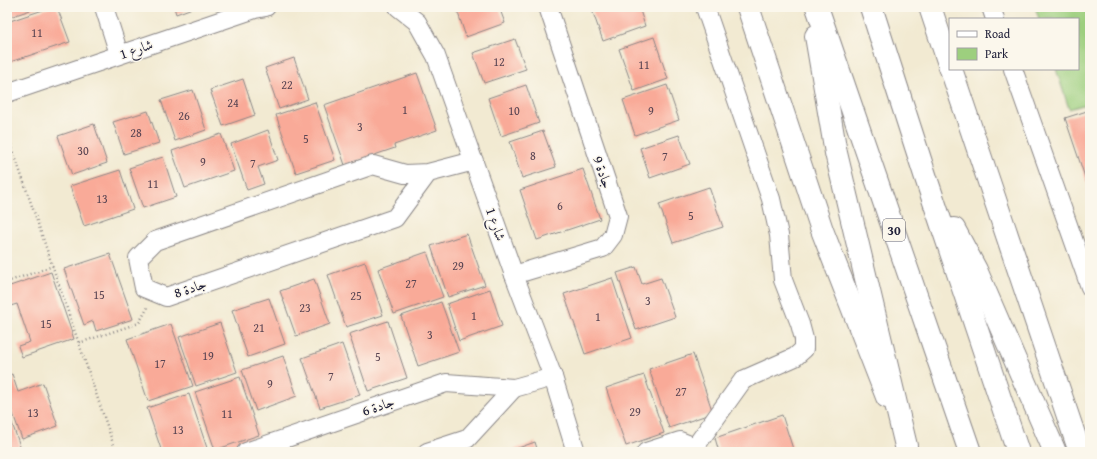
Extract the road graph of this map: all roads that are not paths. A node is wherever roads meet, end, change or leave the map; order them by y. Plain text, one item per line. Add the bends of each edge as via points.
1 (104, 7) edge
2 (398, 7) edge
3 (548, 7) edge
4 (705, 7) edge
5 (748, 7) edge
6 (811, 7) edge
7 (817, 7) edge
8 (871, 7) edge
9 (930, 7) edge
10 (991, 7) edge
11 (258, 8) edge
12 (995, 18) edge
13 (120, 54) junction
14 (949, 65) edge
15 (951, 70) edge
16 (1013, 70) edge
17 (7, 93) edge
18 (474, 161) junction
19 (428, 173) junction
20 (926, 178) junction
21 (514, 275) junction
22 (1090, 287) edge
23 (553, 377) junction
24 (514, 388) junction
25 (907, 449) edge
26 (696, 450) edge
27 (246, 452) edge
28 (427, 452) edge
29 (576, 452) edge
30 (646, 452) edge
31 (970, 452) edge
32 (1018, 452) edge
33 (1055, 452) edge
34 (1080, 452) edge

1 - 13 street
2 - 18 street, شارع 1 via 417,22 436,56
3 - 21 street, جادة 9 via 618,216 613,235 603,248
4 - 26 street via 771,199 779,235 784,280 800,324 804,349 795,357 743,380
5 - 25 main road via 822,230
6 - 25 main road via 836,153
7 - 31 main road, 30
8 - 20 main road
9 - 14 main road
10 - 12 street
11 - 13 street, شارع 1
13 - 17 street, شارع 1
15 - 34 main road
16 - 22 street
18 - 19 street, جادة 8
18 - 21 street, شارع 1
19 - 19 street, جادة 8 via 405,174 373,165 155,241 138,258 144,288 166,297 395,218
20 - 32 main road
20 - 33 main road via 976,270
21 - 23 street, شارع 1
23 - 24 street, جادة 6
23 - 29 street, شارع 1
24 - 27 street, جادة 6 via 446,383
24 - 28 street via 467,439
26 - 30 street via 680,441

